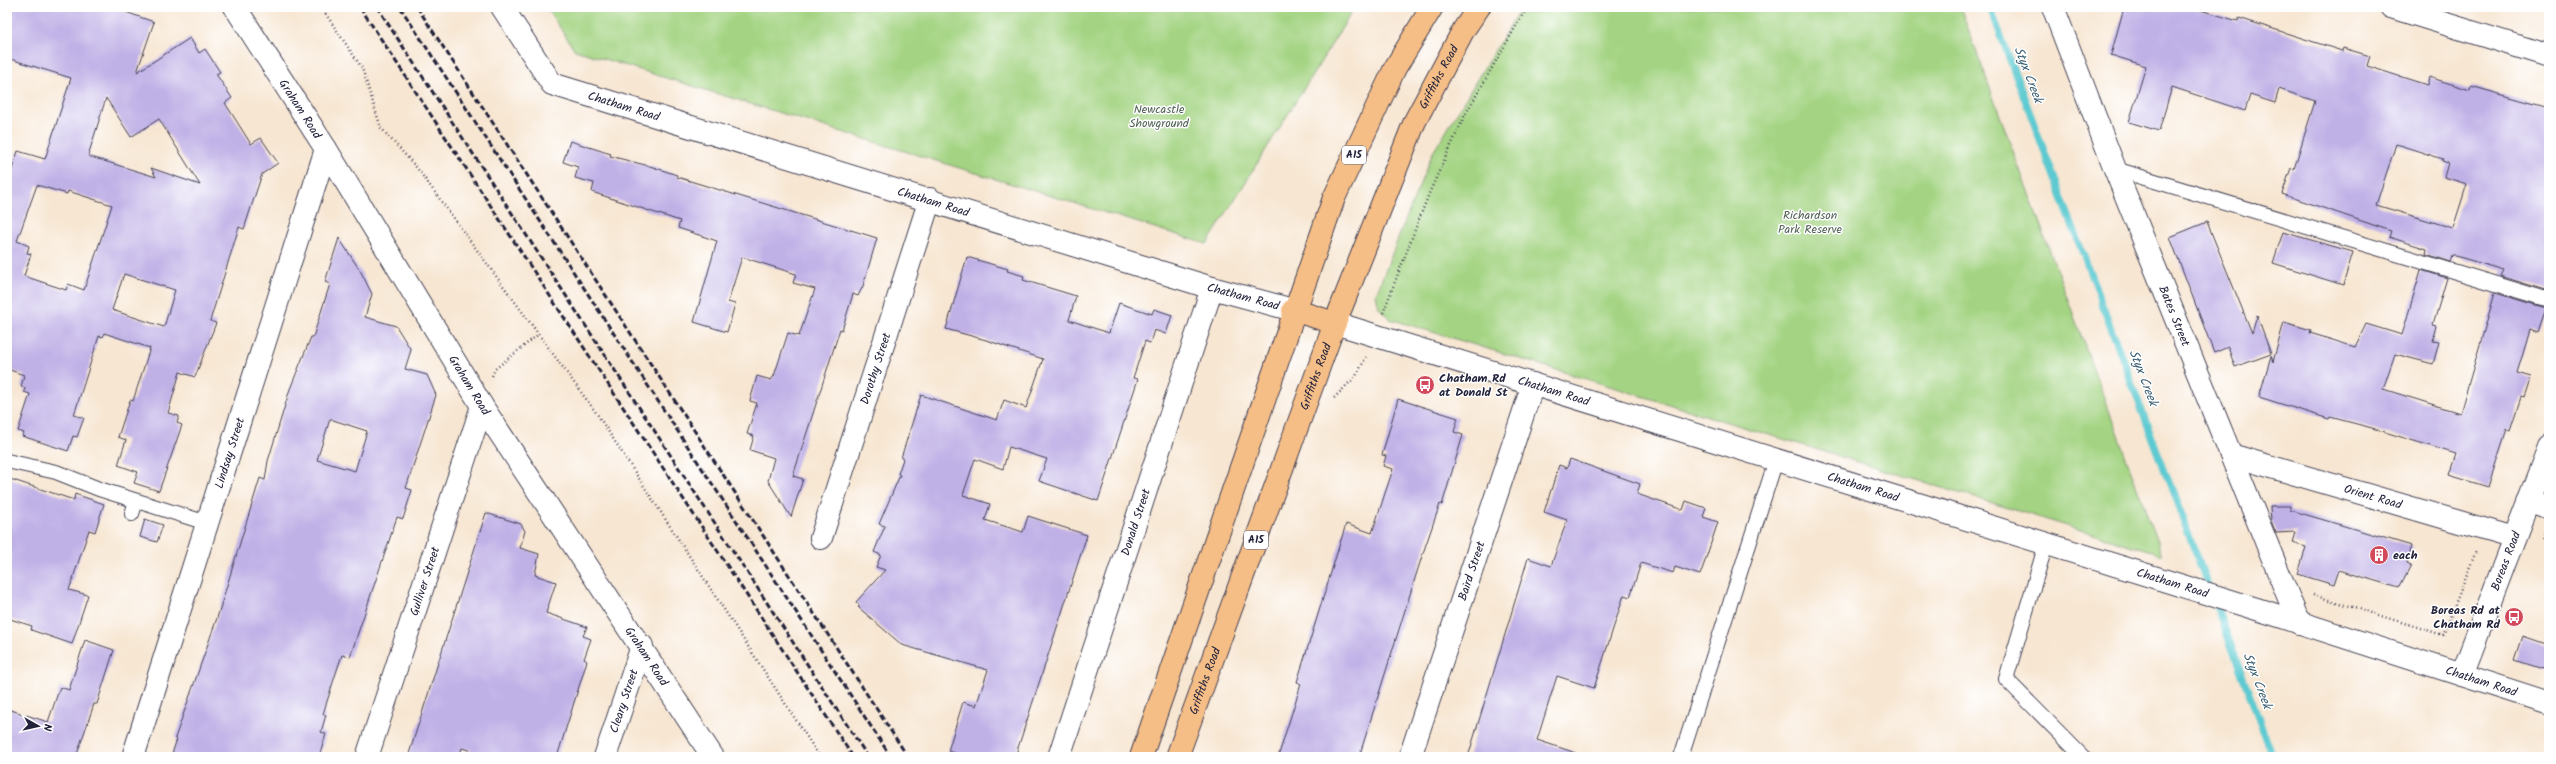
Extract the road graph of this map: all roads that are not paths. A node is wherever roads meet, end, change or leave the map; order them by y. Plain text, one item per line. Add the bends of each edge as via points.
1 (235, 7) edge
2 (502, 7) edge
3 (1432, 7) edge
4 (1479, 7) edge
5 (2053, 7) edge
6 (2391, 7) edge
7 (2549, 56) edge
8 (326, 149) junction
9 (2115, 169) junction
10 (930, 199) junction
11 (1212, 288) junction
12 (2549, 300) edge
13 (1293, 310) junction
14 (1335, 323) junction
15 (1533, 384) junction
16 (482, 406) junction
17 (2549, 447) edge
18 (2231, 455) junction
19 (1776, 460) junction
20 (7, 461) edge
21 (136, 501) junction
22 (2528, 501) junction
23 (2549, 509) edge
24 (132, 514) dead end
25 (207, 523) junction
26 (821, 538) dead end
27 (2514, 538) junction
28 (2046, 544) junction
29 (2299, 623) junction
30 (642, 646) junction
31 (2462, 675) junction
32 (2549, 703) edge
33 (133, 757) edge
34 (367, 757) edge
35 (605, 757) edge
36 (713, 757) edge
37 (1059, 757) edge
38 (1141, 757) edge
39 (1177, 757) edge
40 (1410, 757) edge
41 (1681, 757) edge
42 (2083, 757) edge

1 - 8 street, Graham Road
2 - 10 street, Chatham Road via 552,84
3 - 13 highway, A15 via 1395,68 1334,198
4 - 14 highway, Griffiths Road / A15 via 1464,29 1415,121
5 - 9 street, Bates Street
6 - 7 street
8 - 16 street, Graham Road
8 - 25 street, Lindsay Street
9 - 12 lane
9 - 18 street, Bates Street
10 - 11 street, Chatham Road
10 - 26 street, Dorothy Street
11 - 13 street, Chatham Road
11 - 37 street, Donald Street
13 - 14 highway, Chatham Road
13 - 38 highway, A15
14 - 15 street, Chatham Road
14 - 39 highway, Griffiths Road / A15
15 - 19 street, Chatham Road
15 - 40 street, Baird Street
16 - 30 street, Graham Road
16 - 34 street, Gulliver Street
17 - 22 street, Boreas Road
18 - 27 street, Orient Road
18 - 29 street, Bates Street
19 - 28 street, Chatham Road
19 - 41 lane
20 - 21 lane via 56,472
21 - 24 lane
21 - 25 lane
22 - 23 street
22 - 27 street, Boreas Road
25 - 33 street, Lindsay Street
27 - 31 street, Boreas Road
28 - 29 street, Chatham Road
28 - 42 lane via 2006,680
29 - 31 street, Chatham Road
30 - 35 street, Cleary Street
30 - 36 street, Graham Road
31 - 32 street, Chatham Road

